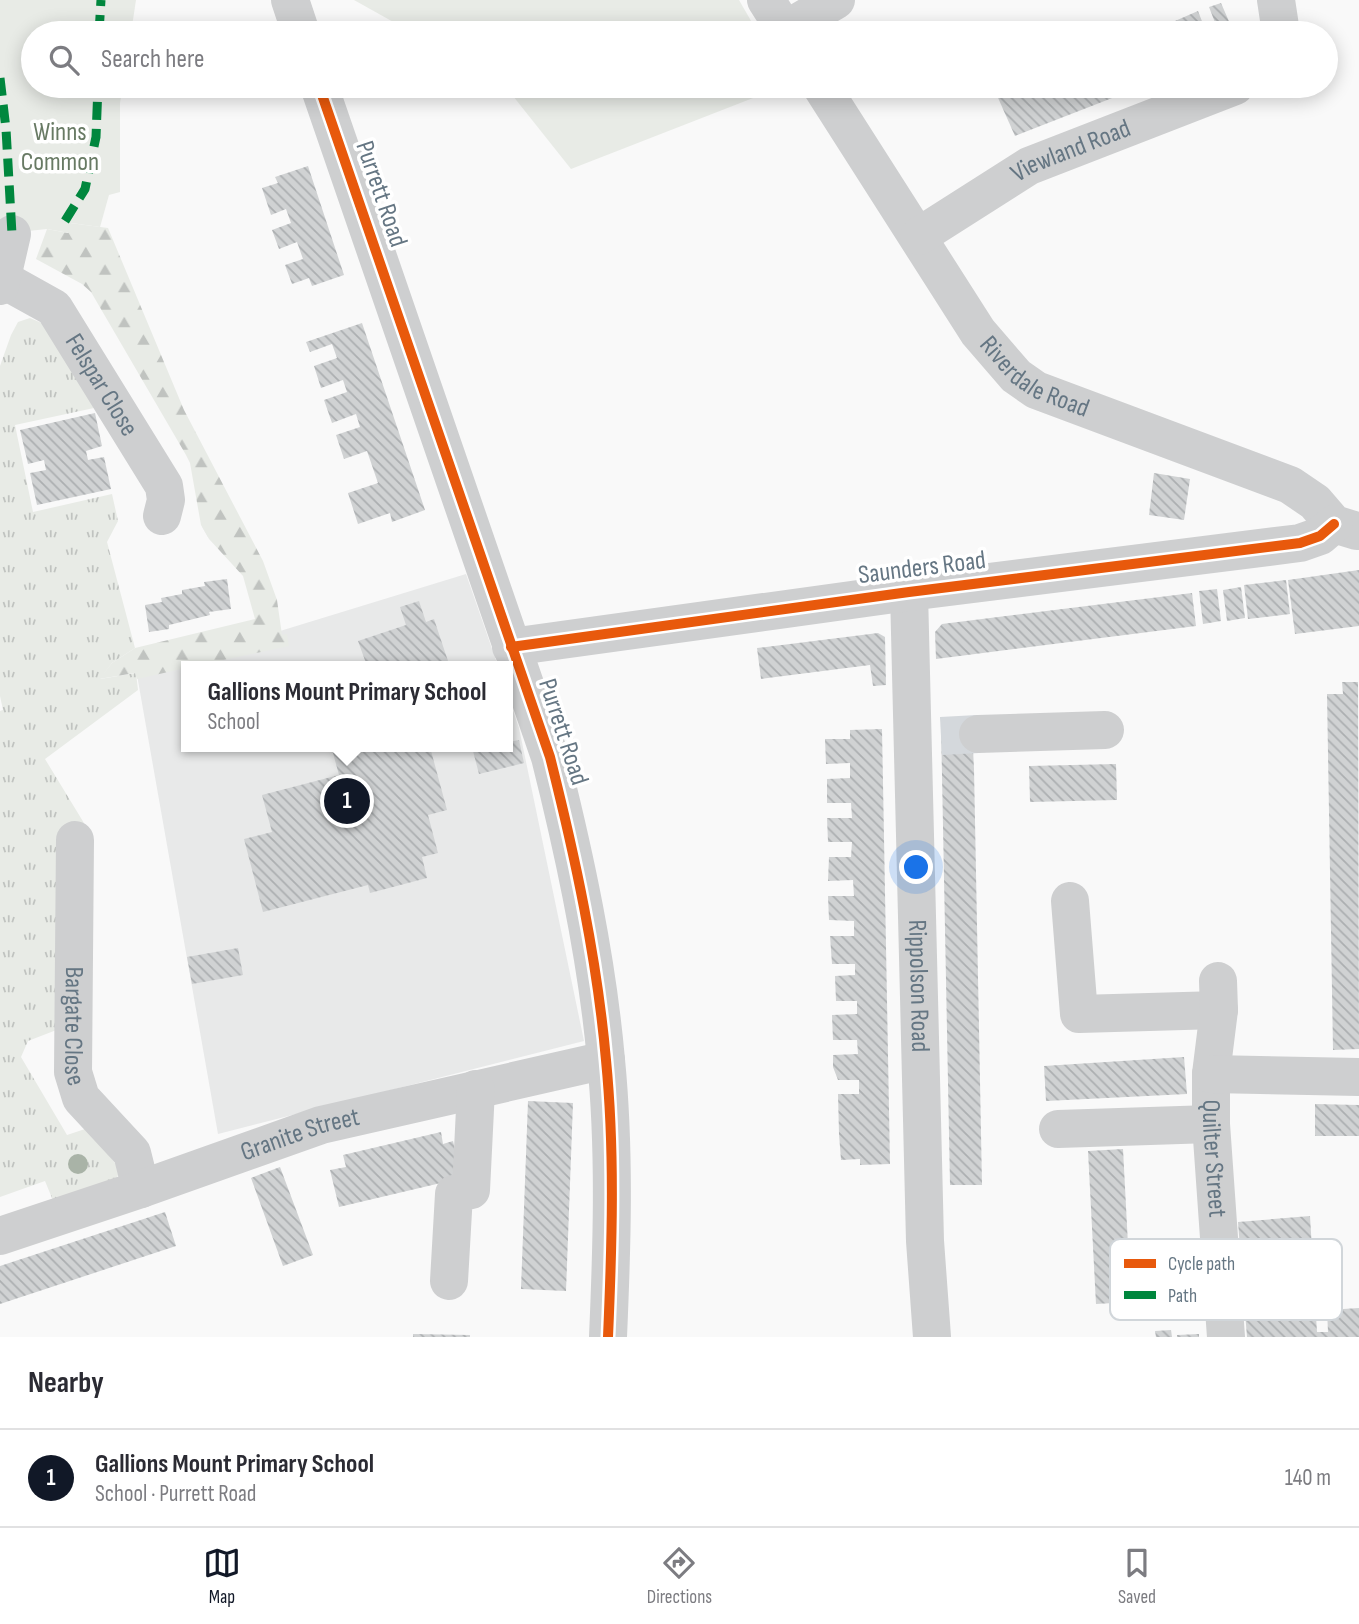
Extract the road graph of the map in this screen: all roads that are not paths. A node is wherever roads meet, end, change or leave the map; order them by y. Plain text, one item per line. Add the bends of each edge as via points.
1 (290, 0) edge
2 (836, 0) edge
3 (1276, 0) edge
4 (297, 21) edge
5 (780, 21) edge
6 (1279, 21) edge
7 (323, 98) edge
8 (829, 98) edge
9 (1204, 98) edge
10 (12, 234) dead end
11 (919, 236) junction
12 (1, 282) edge
13 (162, 516) dead end
14 (1347, 528) edge
15 (909, 592) junction
16 (511, 647) junction
17 (513, 661) edge
18 (513, 663) edge
19 (517, 694) edge
20 (1105, 730) dead end
21 (944, 736) junction
22 (75, 840) dead end
23 (1070, 901) dead end
24 (606, 1060) junction
25 (1211, 1074) junction
26 (1359, 1077) edge
27 (476, 1089) junction
28 (1211, 1124) junction
29 (1058, 1129) dead end
30 (141, 1189) junction
31 (0, 1236) edge
32 (1219, 1239) edge
33 (449, 1282) dead end
34 (608, 1337) edge
35 (932, 1337) edge

1 - 4 street
2 - 5 street
3 - 6 street
7 - 16 street, Purrett Road
8 - 11 street, Riverdale Road
9 - 11 street, Viewland Road via 1029,166
10 - 12 street
11 - 14 street, Riverdale Road via 978,332 1016,376 1036,390 1290,485
12 - 13 street, Felspar Close via 54,308 164,486
14 - 15 street, Saunders Road via 1300,543
15 - 16 street, Saunders Road
15 - 21 street, Rippolson Road
16 - 17 street, Purrett Road
18 - 19 street, Purrett Road
19 - 24 street, Purrett Road via 550,757 568,828
20 - 21 street
21 - 35 street, Rippolson Road via 925,1241
22 - 30 street, Bargate Close via 73,1072 80,1098 132,1153
23 - 25 street, Quilter Street via 1079,1014 1218,995
24 - 27 street, Granite Street
24 - 34 street, Purrett Road via 612,1224
25 - 26 street
25 - 28 street, Quilter Street
27 - 30 street, Granite Street via 321,1125
27 - 33 street via 471,1190 454,1194
28 - 29 street
28 - 32 street, Quilter Street
30 - 31 street, Granite Street

